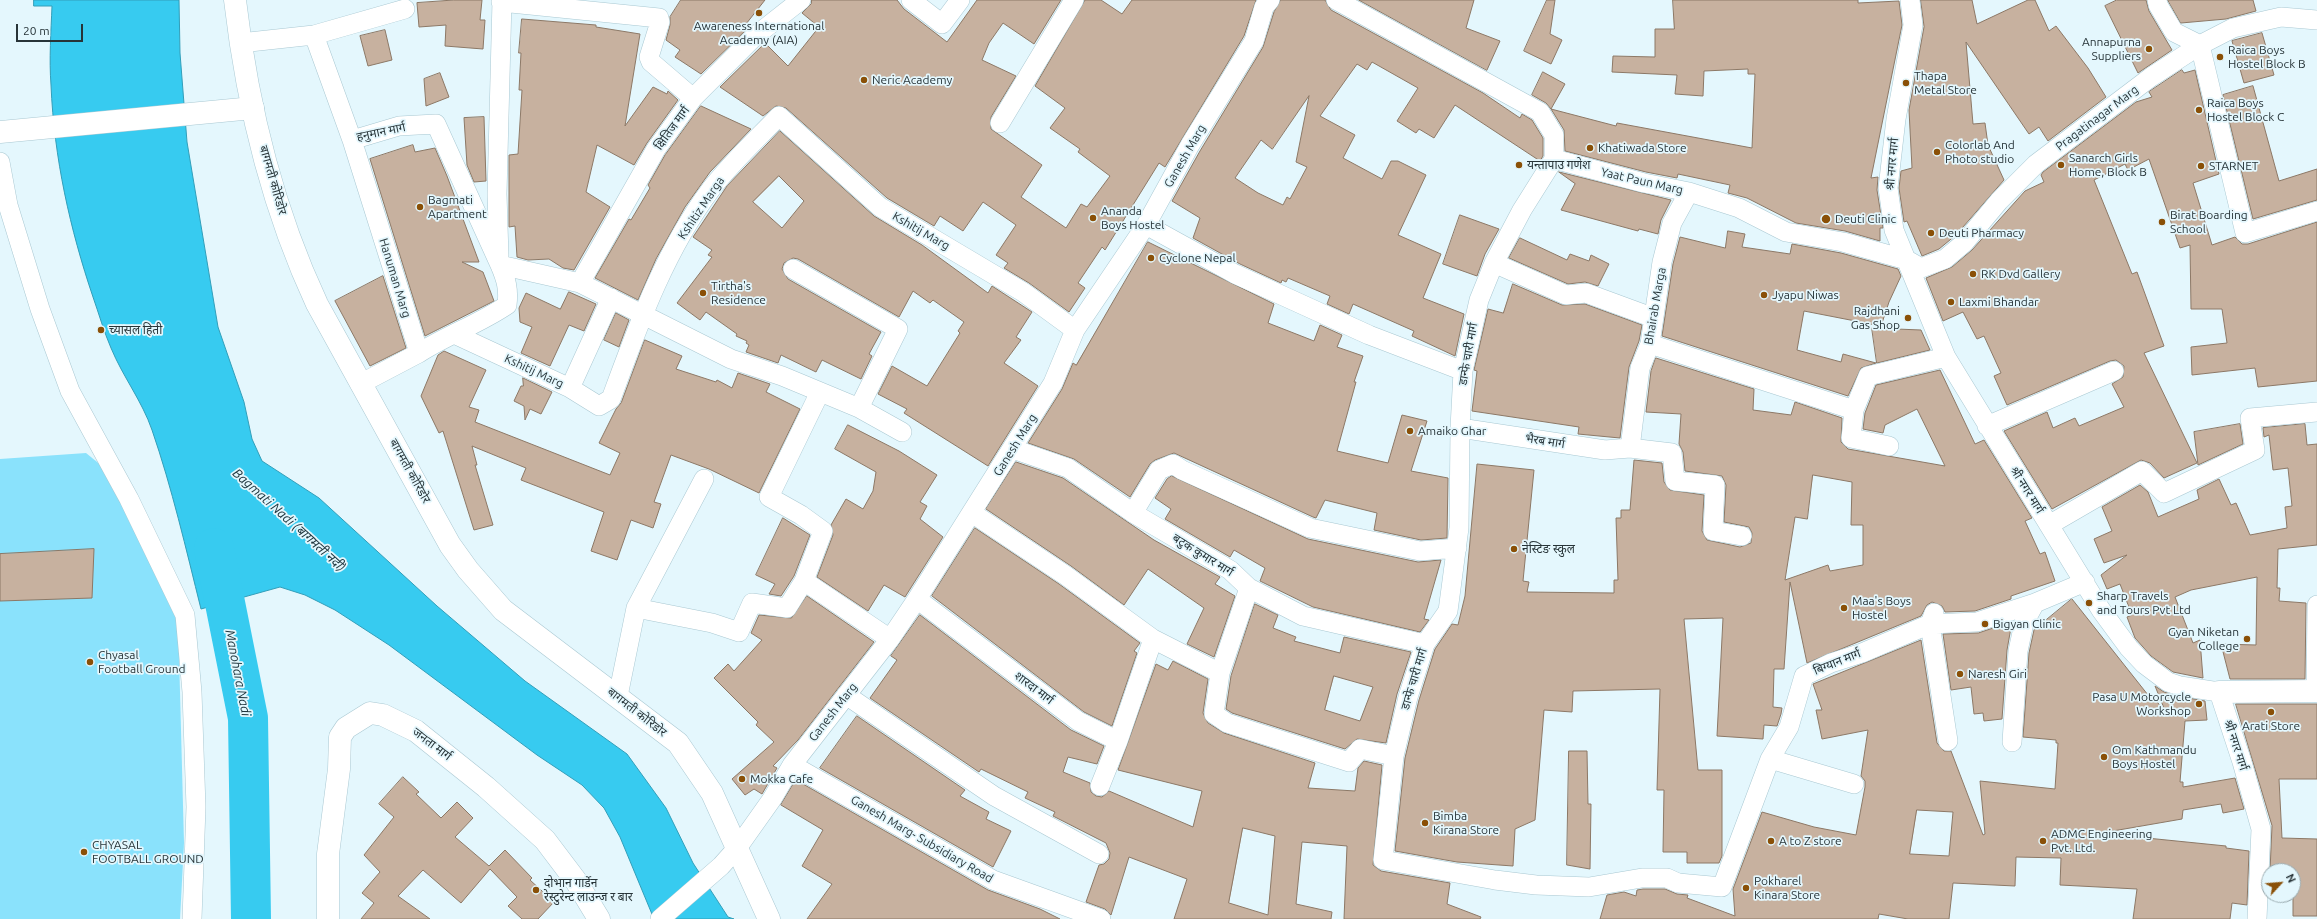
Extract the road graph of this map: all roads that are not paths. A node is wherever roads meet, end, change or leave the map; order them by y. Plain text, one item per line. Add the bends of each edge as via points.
1 (235, 0) edge
2 (801, 0) edge
3 (911, 0) edge
4 (960, 0) edge
5 (1074, 0) edge
6 (1270, 0) edge
7 (1336, 0) edge
8 (1910, 0) edge
9 (2157, 0) edge
10 (501, 1) edge
11 (405, 9) dead end
12 (2317, 20) edge
13 (314, 35) junction
14 (240, 43) junction
15 (2200, 45) junction
16 (693, 98) junction
17 (253, 108) junction
18 (779, 116) joint
19 (1000, 123) dead end
20 (0, 132) edge
21 (352, 140) junction
22 (1554, 159) junction
23 (0, 162) edge
24 (1689, 192) junction
25 (2317, 211) edge
26 (1146, 225) junction
27 (1907, 260) junction
28 (1494, 263) junction
29 (500, 265) junction
30 (793, 269) dead end
31 (580, 282) junction
32 (611, 298) junction
33 (643, 314) junction
34 (1654, 318) junction
35 (1074, 330) junction
36 (454, 334) junction
37 (1650, 344) junction
38 (419, 353) junction
39 (1946, 357) junction
40 (1463, 371) junction
41 (2114, 371) dead end
42 (360, 384) junction
43 (570, 388) junction
44 (820, 392) junction
45 (611, 399) joint
46 (859, 408) junction
47 (1854, 410) junction
48 (2317, 412) edge
49 (1986, 426) junction
50 (1460, 428) junction
51 (902, 432) dead end
52 (1889, 446) dead end
53 (1630, 448) junction
54 (1013, 449) junction
55 (704, 479) dead end
56 (972, 513) junction
57 (1133, 514) junction
58 (2049, 525) junction
59 (1742, 536) dead end
60 (1457, 548) junction
61 (804, 581) junction
62 (2085, 582) junction
63 (1249, 588) junction
64 (917, 599) junction
65 (2035, 603) junction
66 (2317, 605) edge
67 (636, 608) junction
68 (1932, 618) junction
69 (890, 639) junction
70 (1153, 639) junction
71 (1425, 644) junction
72 (1220, 673) junction
73 (2316, 691) edge
74 (2218, 692) junction
75 (846, 695) junction
76 (618, 696) junction
77 (1118, 741) junction
78 (1948, 741) dead end
79 (2012, 742) dead end
80 (1394, 756) junction
81 (1770, 759) junction
82 (792, 765) junction
83 (1854, 784) dead end
84 (1100, 786) dead end
85 (738, 847) junction
86 (1099, 854) dead end
87 (1722, 887) joint
88 (192, 919) edge
89 (328, 919) edge
90 (599, 919) edge
91 (660, 919) edge
92 (769, 919) edge
93 (1101, 919) edge
94 (2257, 919) edge

1 - 14 main road, बागमती कोरिडोर
2 - 16 street via 754,36
3 - 4 street via 942,24
5 - 19 street
6 - 26 street, Ganesh Marg via 1264,7 1254,41 1190,145
7 - 22 street via 1540,112 1554,135
8 - 27 street, श्री नगर मार्ग via 1913,26 1896,119 1888,188 1894,230
9 - 15 street via 2174,32
10 - 16 street, क्षितिज मार्ग via 659,18 649,57 651,62
10 - 29 street via 497,194
11 - 13 street
12 - 15 street, Pragatinagar Marg via 2281,17 2233,28
13 - 14 street
13 - 21 street, हनुमान मार्ग
14 - 17 main road, बागमती कोरिडोर
15 - 25 street via 2245,233
15 - 27 street, Pragatinagar Marg via 2151,77 2036,164 1999,201 1964,243 1945,259 1921,268
16 - 31 street, क्षितिज मार्ग via 656,149
17 - 20 main road
17 - 42 main road, बागमती कोरिडोर via 275,193 299,266
18 - 33 street, Kshitiz Marga via 711,189 673,250
18 - 35 street, Kshitij Marg via 880,207 1023,292
21 - 29 street, हनुमान मार्ग via 398,126 436,124
21 - 38 street, Hanuman Marg
22 - 24 street, Yaat Paun Marg
22 - 28 street, डान्फे चारी मार्ग via 1522,210
23 - 88 street via 8,205 40,309 70,391 129,499 185,615 192,692 196,807
24 - 27 street, Yaat Paun Marg via 1739,208 1786,232 1843,242
24 - 34 street, Bhairab Marga via 1672,224 1662,262
26 - 35 street, Ganesh Marg
26 - 40 street via 1235,274 1369,335
27 - 39 street, श्री नगर मार्ग
28 - 34 street via 1566,295 1586,293
28 - 40 street, डान्फे चारी मार्ग via 1479,300
29 - 31 street
29 - 36 street via 509,293 507,305 484,320
30 - 46 street via 898,329
31 - 32 street
32 - 33 street
32 - 43 street
33 - 44 street via 731,359
33 - 45 street, Kshitiz Marga
34 - 37 street, Bhairab Marga
35 - 54 street, Ganesh Marg via 1053,383
36 - 38 street
36 - 43 street, Kshitij Marg
37 - 47 street
37 - 53 street, Bhairab Marga via 1640,368
38 - 42 street
39 - 47 street via 1868,376
39 - 49 street, श्री नगर मार्ग
40 - 50 street, डान्फे चारी मार्ग
41 - 49 street
42 - 76 main road, बागमती कोरिडोर via 450,545 468,570 504,610
43 - 45 street, Kshitij Marg via 598,406
44 - 46 street
44 - 61 street via 769,497 823,531
46 - 51 street
47 - 52 street via 1844,437
48 - 58 street via 2250,418 2255,450 2164,493 2142,471
49 - 58 street, श्री नगर मार्ग
50 - 53 street, भैरब मार्ग via 1605,450
50 - 60 street, डान्फे चारी मार्ग
53 - 59 street, भैरब मार्ग via 1672,453 1675,481 1715,485 1713,531
54 - 56 street, Ganesh Marg
54 - 57 street, बटुक कुमार मार्ग via 1068,468
55 - 67 street
56 - 64 street, Ganesh Marg
56 - 70 street via 1065,575
57 - 60 street via 1159,470 1173,464 1310,528 1420,551
57 - 63 street, बटुक कुमार मार्ग via 1230,570
58 - 62 street, श्री नगर मार्ग
60 - 71 street, डान्फे चारी मार्ग via 1448,611
61 - 67 street via 787,608 752,603 739,632 712,623
61 - 69 street
62 - 65 street, बिग्यान मार्ग
62 - 74 street, श्री नगर मार्ग via 2101,610 2144,664 2168,682
63 - 71 street, बटुक कुमार मार्ग via 1303,616
63 - 72 street
64 - 69 street, Ganesh Marg
64 - 77 street, शारदा मार्ग via 1078,721
65 - 68 street, बिग्यान मार्ग via 1977,622
65 - 79 street via 2024,623 2018,651
66 - 73 street
67 - 76 street
68 - 78 street
68 - 81 street, बिग्यान मार्ग via 1862,653 1831,663 1804,676 1789,727
69 - 75 street, Ganesh Marg
70 - 72 street
70 - 77 street
71 - 80 street, डान्फे चारी मार्ग via 1408,697
72 - 80 street via 1214,714 1227,723 1350,762 1360,749
73 - 74 main road
74 - 94 street, श्री नगर मार्ग via 2261,829
75 - 82 street, Ganesh Marg
75 - 86 street via 994,796
76 - 85 main road, बागमती कोरिडोर via 678,743 712,793
77 - 84 street
80 - 87 street, डान्फे चारी मार्ग via 1383,860 1536,885 1589,887 1642,878 1667,878 1678,883
81 - 83 street
81 - 87 street, बिग्यान मार्ग
82 - 85 street, Ganesh Marg
82 - 93 street, Ganesh Marg- Subsidiary Road via 993,880
85 - 91 street, Ganesh Marg via 721,866
85 - 92 main road, बागमती कोरिडोर
89 - 90 main road, जनता मार्ग via 328,854 339,769 340,737 346,728 370,714 383,715 416,731 545,840 576,881

